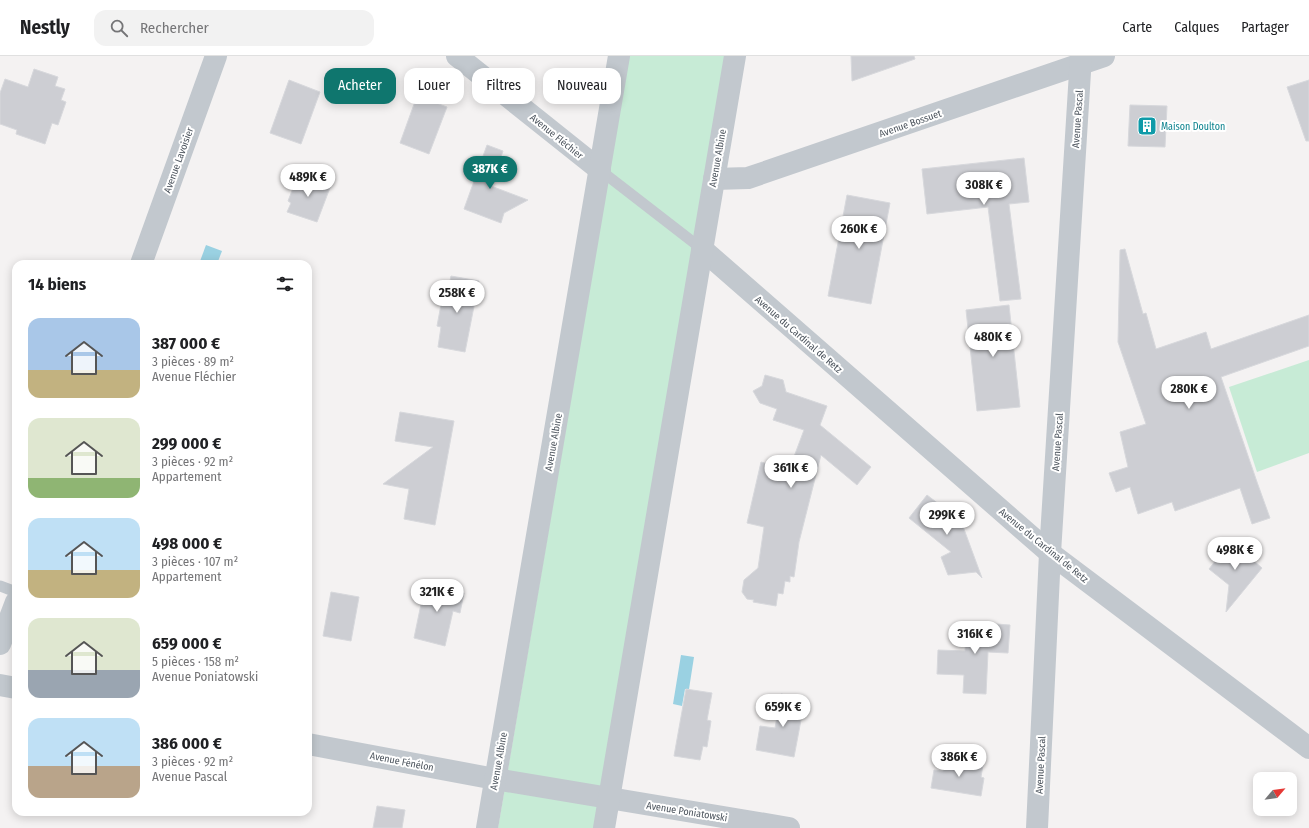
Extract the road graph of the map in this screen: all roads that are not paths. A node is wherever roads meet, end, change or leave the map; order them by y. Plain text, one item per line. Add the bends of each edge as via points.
1 (216, 56) edge
2 (457, 56) edge
3 (619, 56) edge
4 (734, 56) edge
5 (1104, 56) edge
6 (1081, 60) edge
7 (600, 170) junction
8 (714, 179) junction
9 (702, 249) junction
10 (141, 260) edge
11 (1050, 553) junction
12 (0, 586) edge
13 (12, 590) edge
14 (12, 612) edge
15 (0, 644) edge
16 (0, 685) edge
17 (12, 687) edge
18 (312, 745) edge
19 (1309, 748) edge
20 (495, 779) junction
21 (608, 798) junction
22 (487, 828) edge
23 (604, 828) edge
24 (789, 828) edge
25 (1037, 828) edge

1 - 10 street, Avenue Lavoisier
2 - 7 street, Avenue Fléchier
3 - 7 street, Avenue Albine
4 - 8 street, Avenue Albine
5 - 6 street, Avenue Bossuet
6 - 8 street, Avenue Bossuet via 748,178
6 - 11 street, Avenue Pascal
7 - 9 lane
7 - 20 street, Avenue Albine
8 - 9 street, Avenue Albine
9 - 11 street, Avenue du Cardinal de Retz
9 - 21 street, Avenue Albine
11 - 19 street, Avenue du Cardinal de Retz
11 - 25 street, Avenue Pascal
12 - 13 lane
14 - 15 street
16 - 17 street
18 - 20 street, Avenue Fénélon
20 - 21 street, Avenue Fénélon
20 - 22 street, Avenue Albine
21 - 23 street, Avenue Albine
21 - 24 street, Avenue Poniatowski

